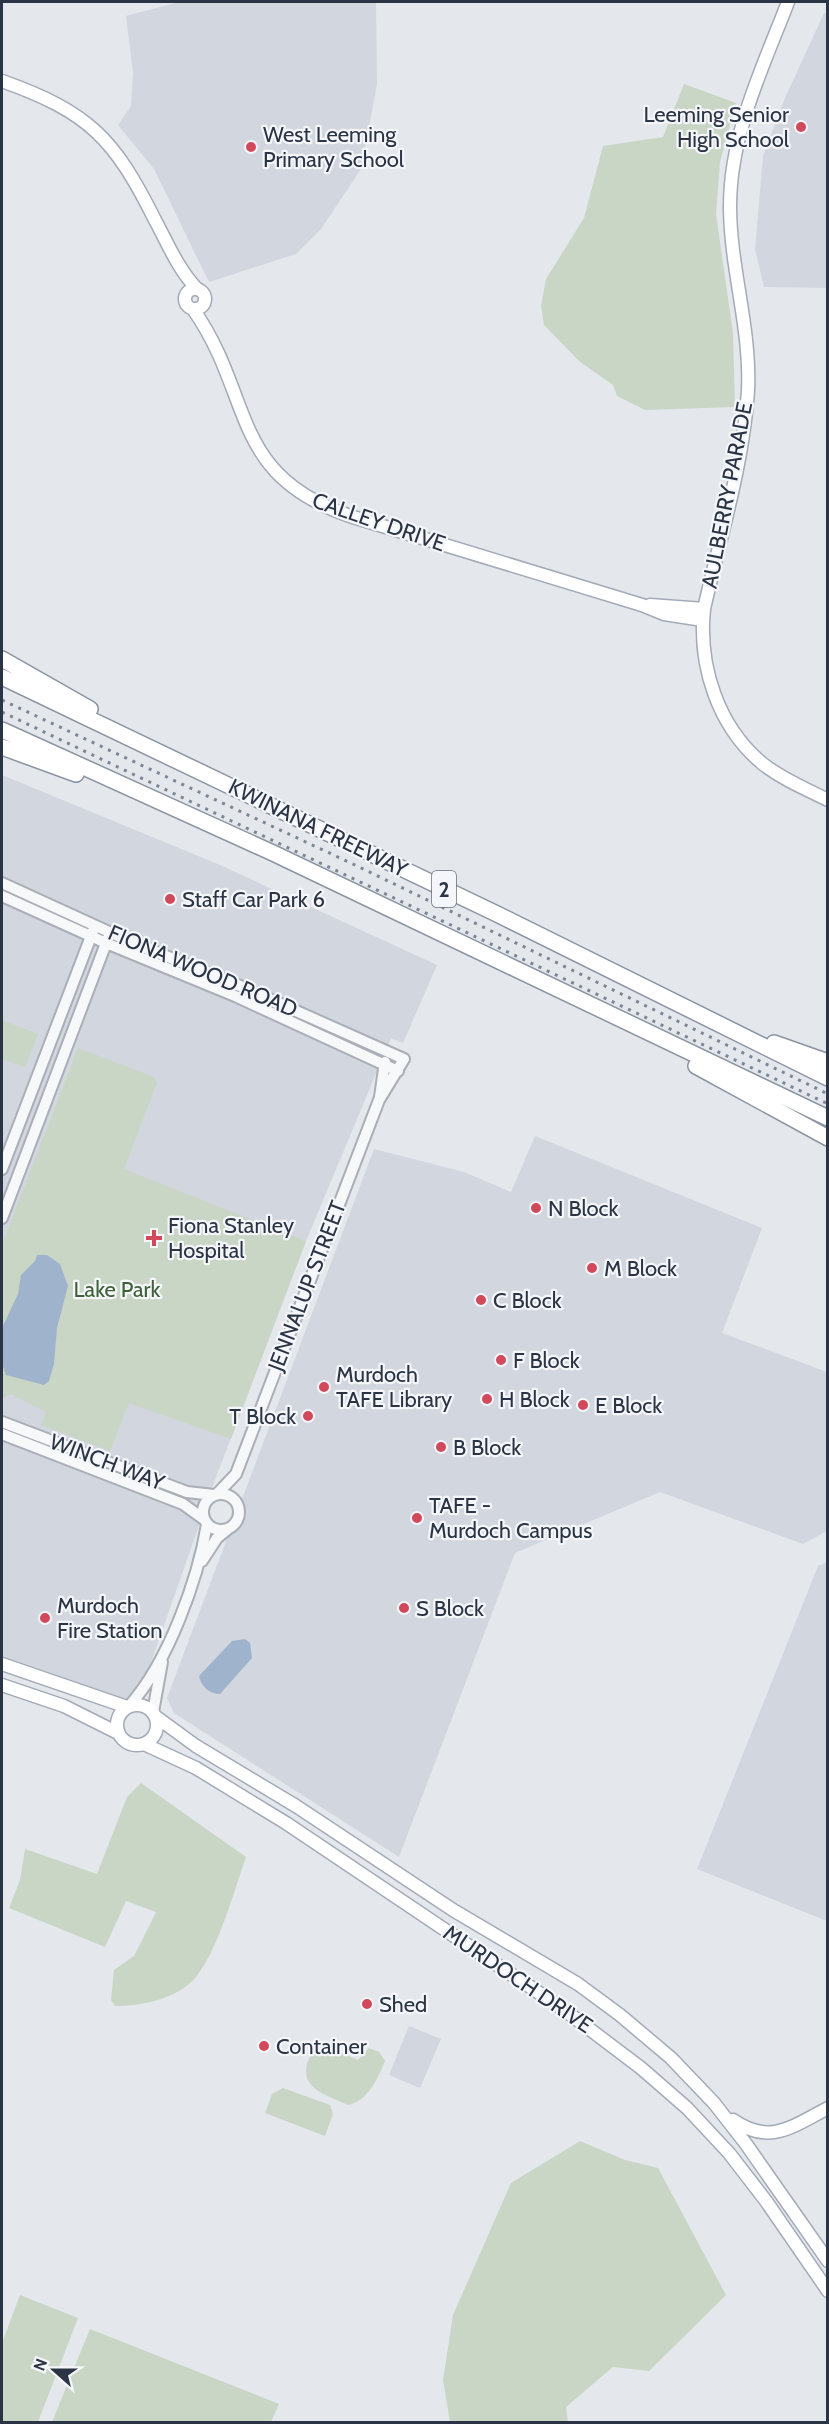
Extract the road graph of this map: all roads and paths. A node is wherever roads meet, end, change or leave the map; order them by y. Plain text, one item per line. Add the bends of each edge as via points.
1 (788, 2) edge
2 (2, 81) edge
3 (183, 275) junction
4 (197, 289) junction
5 (186, 297) junction
6 (199, 306) junction
7 (704, 615) junction
8 (2, 659) edge
9 (2, 677) edge
10 (2, 730) edge
11 (2, 747) edge
12 (186, 765) junction
13 (828, 800) edge
14 (183, 814) junction
15 (2, 883) edge
16 (2, 896) edge
17 (93, 931) junction
18 (108, 938) junction
19 (238, 991) junction
20 (567, 994) junction
21 (701, 1017) junction
22 (389, 1052) junction
23 (404, 1059) joint
24 (828, 1062) edge
25 (384, 1066) junction
26 (398, 1071) junction
27 (828, 1078) edge
28 (36, 1080) junction
29 (52, 1086) junction
30 (379, 1100) junction
31 (828, 1118) edge
32 (17, 1127) junction
33 (34, 1133) junction
34 (828, 1138) edge
35 (2, 1168) edge
36 (2, 1218) edge
37 (2, 1422) edge
38 (2, 1434) edge
39 (236, 1474) junction
40 (215, 1495) junction
41 (238, 1505) junction
42 (206, 1522) junction
43 (229, 1529) junction
44 (199, 1565) junction
45 (163, 1656) junction
46 (2, 1664) edge
47 (2, 1684) edge
48 (128, 1706) junction
49 (154, 1714) junction
50 (118, 1733) junction
51 (144, 1744) junction
52 (828, 2108) edge
53 (722, 2113) junction
54 (828, 2261) edge
55 (828, 2291) edge

1 - 7 main road, AULBERRY PARADE via 744,119 731,176 731,227 745,325 748,389 741,444
2 - 3 main road via 61,106 111,146 130,171
3 - 4 main road
3 - 5 main road
4 - 5 main road
4 - 6 main road via 204,296
5 - 6 main road via 186,303
6 - 7 main road, CALLEY DRIVE via 243,417 265,461 310,500 353,517 664,614
7 - 13 main road, AULBERRY PARADE via 707,672 717,704 735,732 769,768
8 - 12 highway
9 - 12 highway, KWINANA FREEWAY / 2
10 - 14 highway, KWINANA FREEWAY / 2
11 - 14 highway
12 - 21 highway, KWINANA FREEWAY / 2
14 - 20 highway, KWINANA FREEWAY / 2
15 - 17 street, FIONA WOOD ROAD
16 - 17 street, FIONA WOOD ROAD
17 - 18 street, FIONA WOOD ROAD
17 - 28 street
18 - 19 street, FIONA WOOD ROAD
18 - 29 street
19 - 22 street, FIONA WOOD ROAD
19 - 25 street, FIONA WOOD ROAD
20 - 31 highway, KWINANA FREEWAY / 2
20 - 34 highway
21 - 24 highway
21 - 27 highway, KWINANA FREEWAY / 2
22 - 23 street, FIONA WOOD ROAD
22 - 25 street, JENNALUP STREET
23 - 26 street, JENNALUP STREET
25 - 26 street, FIONA WOOD ROAD
25 - 30 street, JENNALUP STREET
26 - 30 street, JENNALUP STREET
28 - 29 street
28 - 32 street
29 - 33 street
30 - 39 street, JENNALUP STREET
32 - 33 street
32 - 35 street
33 - 36 street
37 - 40 street, WINCH WAY via 187,1492
38 - 42 street, WINCH WAY via 183,1504
39 - 40 street, JENNALUP STREET
39 - 41 street, JENNALUP STREET
40 - 41 street via 231,1497
40 - 42 street, JENNALUP STREET via 204,1508
41 - 43 street, JENNALUP STREET via 239,1517
42 - 43 street via 218,1530
42 - 44 street, JENNALUP STREET
43 - 44 street, JENNALUP STREET via 217,1538
44 - 45 street, JENNALUP STREET
45 - 48 street, JENNALUP STREET via 143,1691
45 - 49 street, JENNALUP STREET
46 - 48 main road, MURDOCH DRIVE
47 - 50 main road, MURDOCH DRIVE via 63,1706
48 - 49 main road, MURDOCH DRIVE via 142,1705
48 - 50 main road via 117,1721
49 - 51 main road via 156,1729
49 - 53 main road, MURDOCH DRIVE via 196,1746 596,1997 671,2058
50 - 51 main road, MURDOCH DRIVE via 132,1745
51 - 55 main road, MURDOCH DRIVE via 196,1768 286,1823 556,2004 641,2067 729,2153
52 - 53 main road via 774,2133 746,2129
53 - 54 main road, MURDOCH DRIVE

